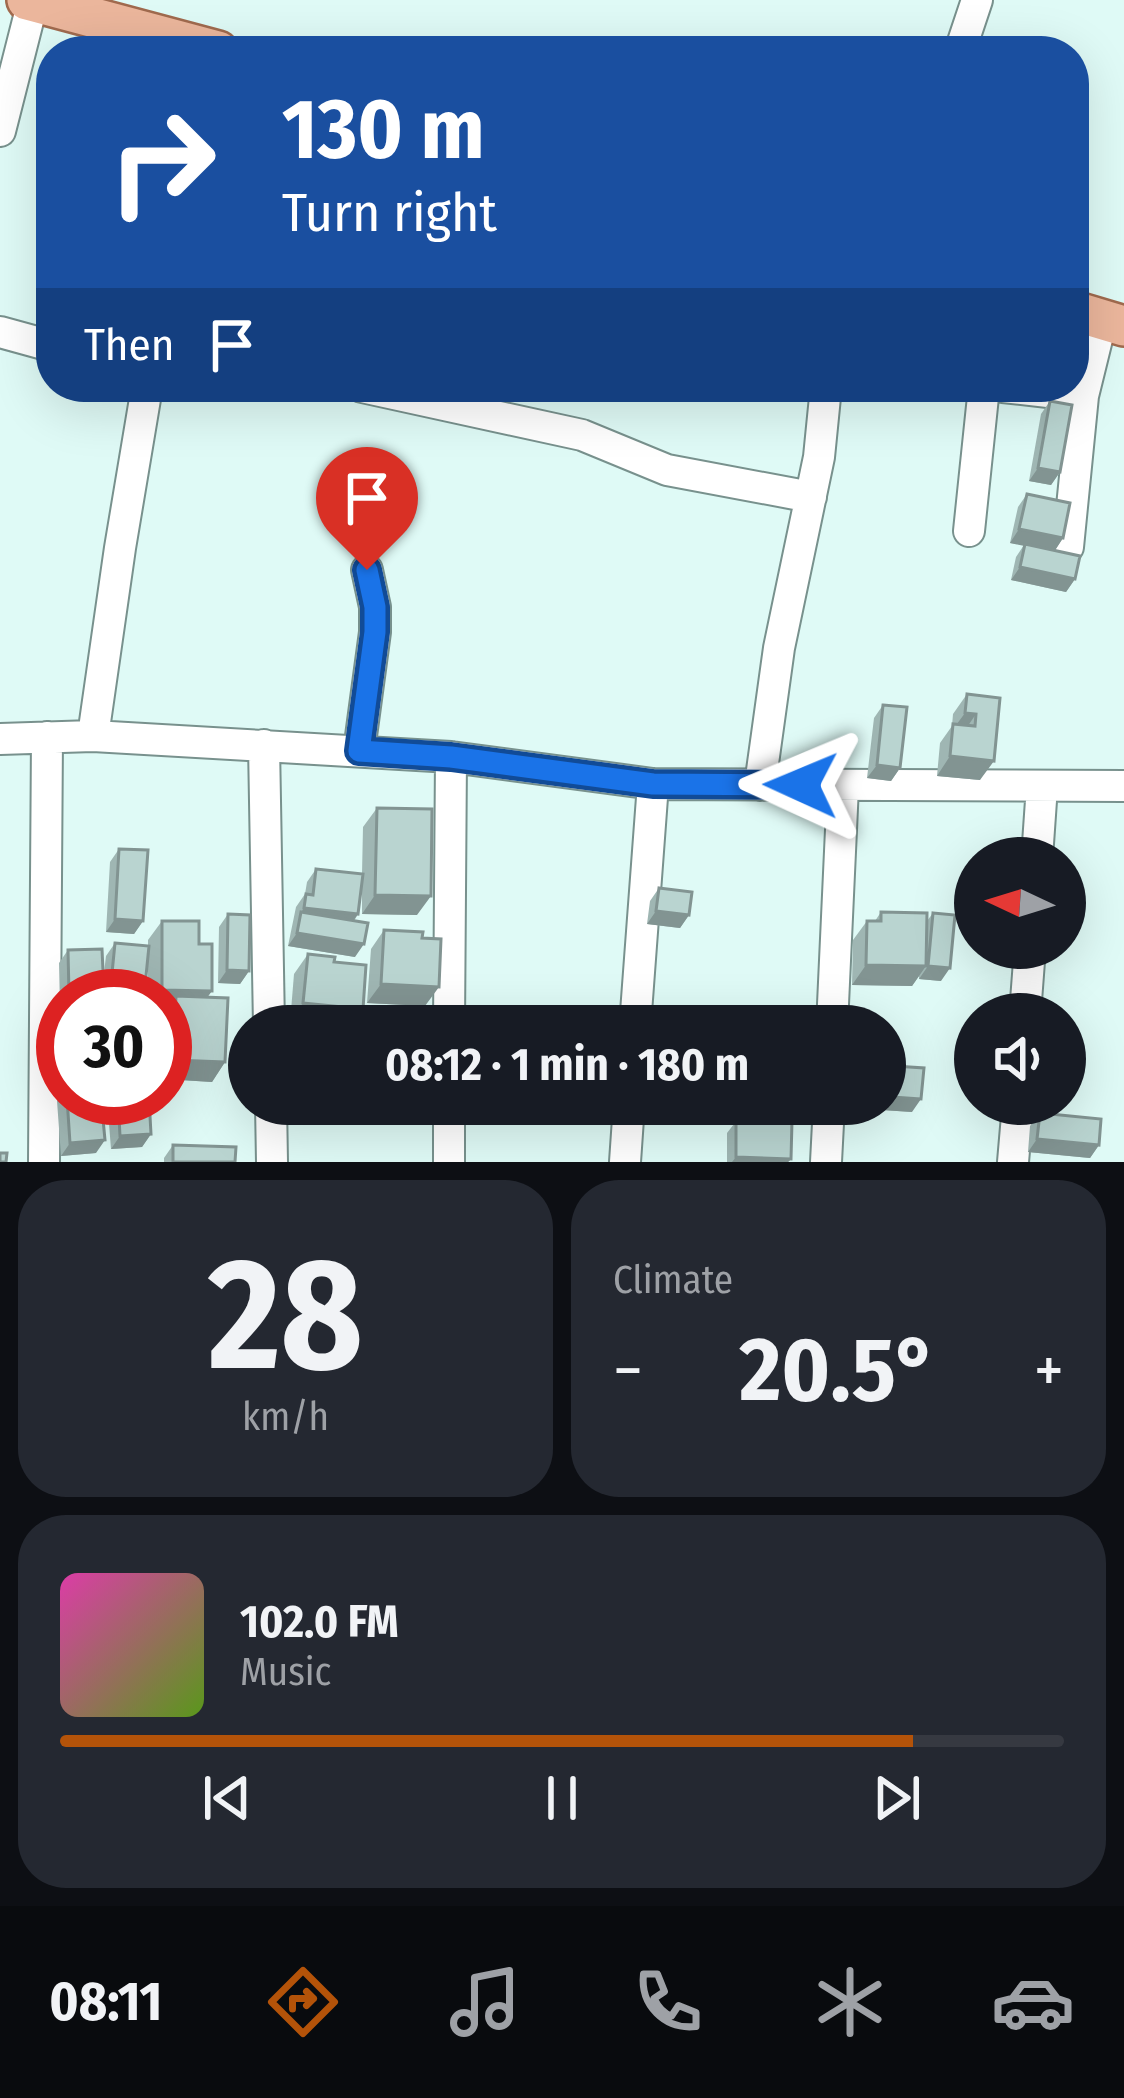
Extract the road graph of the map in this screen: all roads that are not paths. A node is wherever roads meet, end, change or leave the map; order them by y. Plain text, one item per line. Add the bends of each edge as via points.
1 (976, 0) edge
2 (30, 1) edge
3 (153, 36) edge
4 (965, 36) edge
5 (0, 131) edge
6 (1106, 317) edge
7 (0, 332) edge
8 (36, 342) edge
9 (1089, 371) edge
10 (144, 402) edge
11 (432, 402) edge
12 (824, 402) edge
13 (982, 402) edge
14 (1082, 402) edge
15 (811, 497) junction
16 (969, 531) dead end
17 (1068, 547) edge
18 (367, 570) dead end
19 (93, 736) junction
20 (47, 737) junction
21 (0, 739) edge
22 (264, 745) junction
23 (359, 751) junction
24 (451, 757) junction
25 (653, 784) junction
26 (760, 785) junction
27 (843, 786) junction
28 (1042, 786) junction
29 (1124, 786) edge
30 (1038, 837) edge
31 (269, 1005) edge
32 (449, 1005) edge
33 (637, 1005) edge
34 (833, 1005) edge
35 (271, 1125) edge
36 (449, 1125) edge
37 (628, 1125) edge
38 (828, 1125) edge
39 (1016, 1125) edge
40 (44, 1162) edge
41 (272, 1162) edge
42 (449, 1162) edge
43 (625, 1162) edge
44 (826, 1162) edge
45 (1013, 1162) edge

1 - 4 street
2 - 3 main road
2 - 5 street
6 - 9 street
7 - 8 street
10 - 19 street
11 - 15 street via 582,434 667,470
12 - 15 street
13 - 16 street
14 - 17 street
15 - 26 street
18 - 23 street via 375,632
19 - 20 street
19 - 22 street
20 - 21 street
20 - 40 street
22 - 23 street
22 - 31 street
23 - 24 street
24 - 25 street
24 - 32 street
25 - 26 street
25 - 33 street
26 - 27 street
27 - 28 street
27 - 34 street
28 - 29 street
28 - 30 street
35 - 41 street
36 - 42 street
37 - 43 street
38 - 44 street
39 - 45 street

